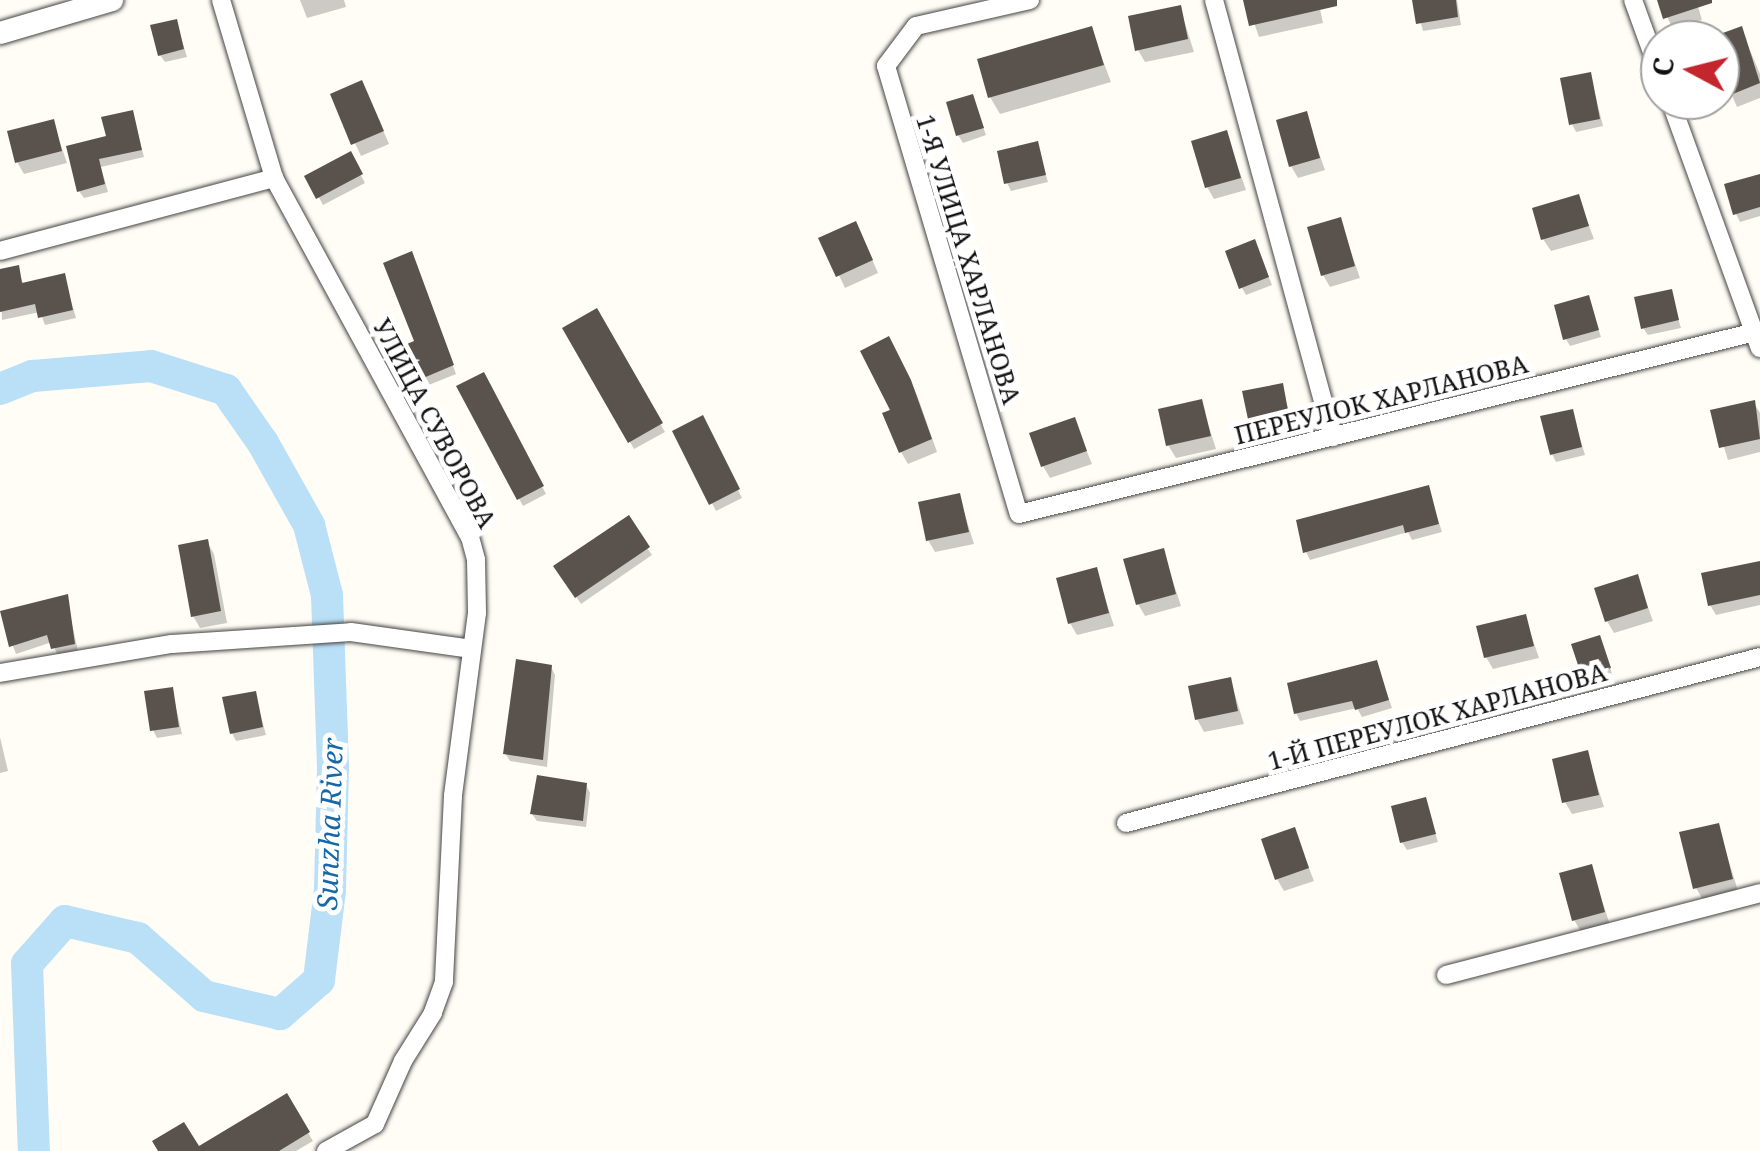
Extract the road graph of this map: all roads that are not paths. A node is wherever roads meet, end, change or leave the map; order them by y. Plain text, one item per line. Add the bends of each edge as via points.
1 (112, 0) edge
2 (221, 0) edge
3 (1030, 0) edge
4 (1214, 0) edge
5 (959, 6) edge
6 (0, 34) edge
7 (1677, 120) edge
8 (274, 178) junction
9 (0, 251) edge
10 (1758, 340) edge
11 (1333, 437) junction
12 (1019, 514) joint
13 (472, 648) junction
14 (1760, 658) edge
15 (0, 673) edge
16 (1126, 823) dead end
17 (1760, 893) edge
18 (1446, 975) dead end
19 (326, 1151) edge

1 - 6 street
2 - 8 street, УЛИЦА СУВОРОВА
3 - 5 street
4 - 11 street
5 - 12 street, 1-Я УЛИЦА ХАРЛАНОВА via 916,26 886,66
7 - 10 street
8 - 9 street
8 - 13 street, УЛИЦА СУВОРОВА via 470,536 476,560
10 - 11 street, ПЕРЕУЛОК ХАРЛАНОВА
11 - 12 street, ПЕРЕУЛОК ХАРЛАНОВА
13 - 15 street via 352,632 172,644
13 - 19 street, УЛИЦА СУВОРОВА via 453,796 444,982 375,1124
14 - 16 street, 1-Й ПЕРЕУЛОК ХАРЛАНОВА
17 - 18 street

